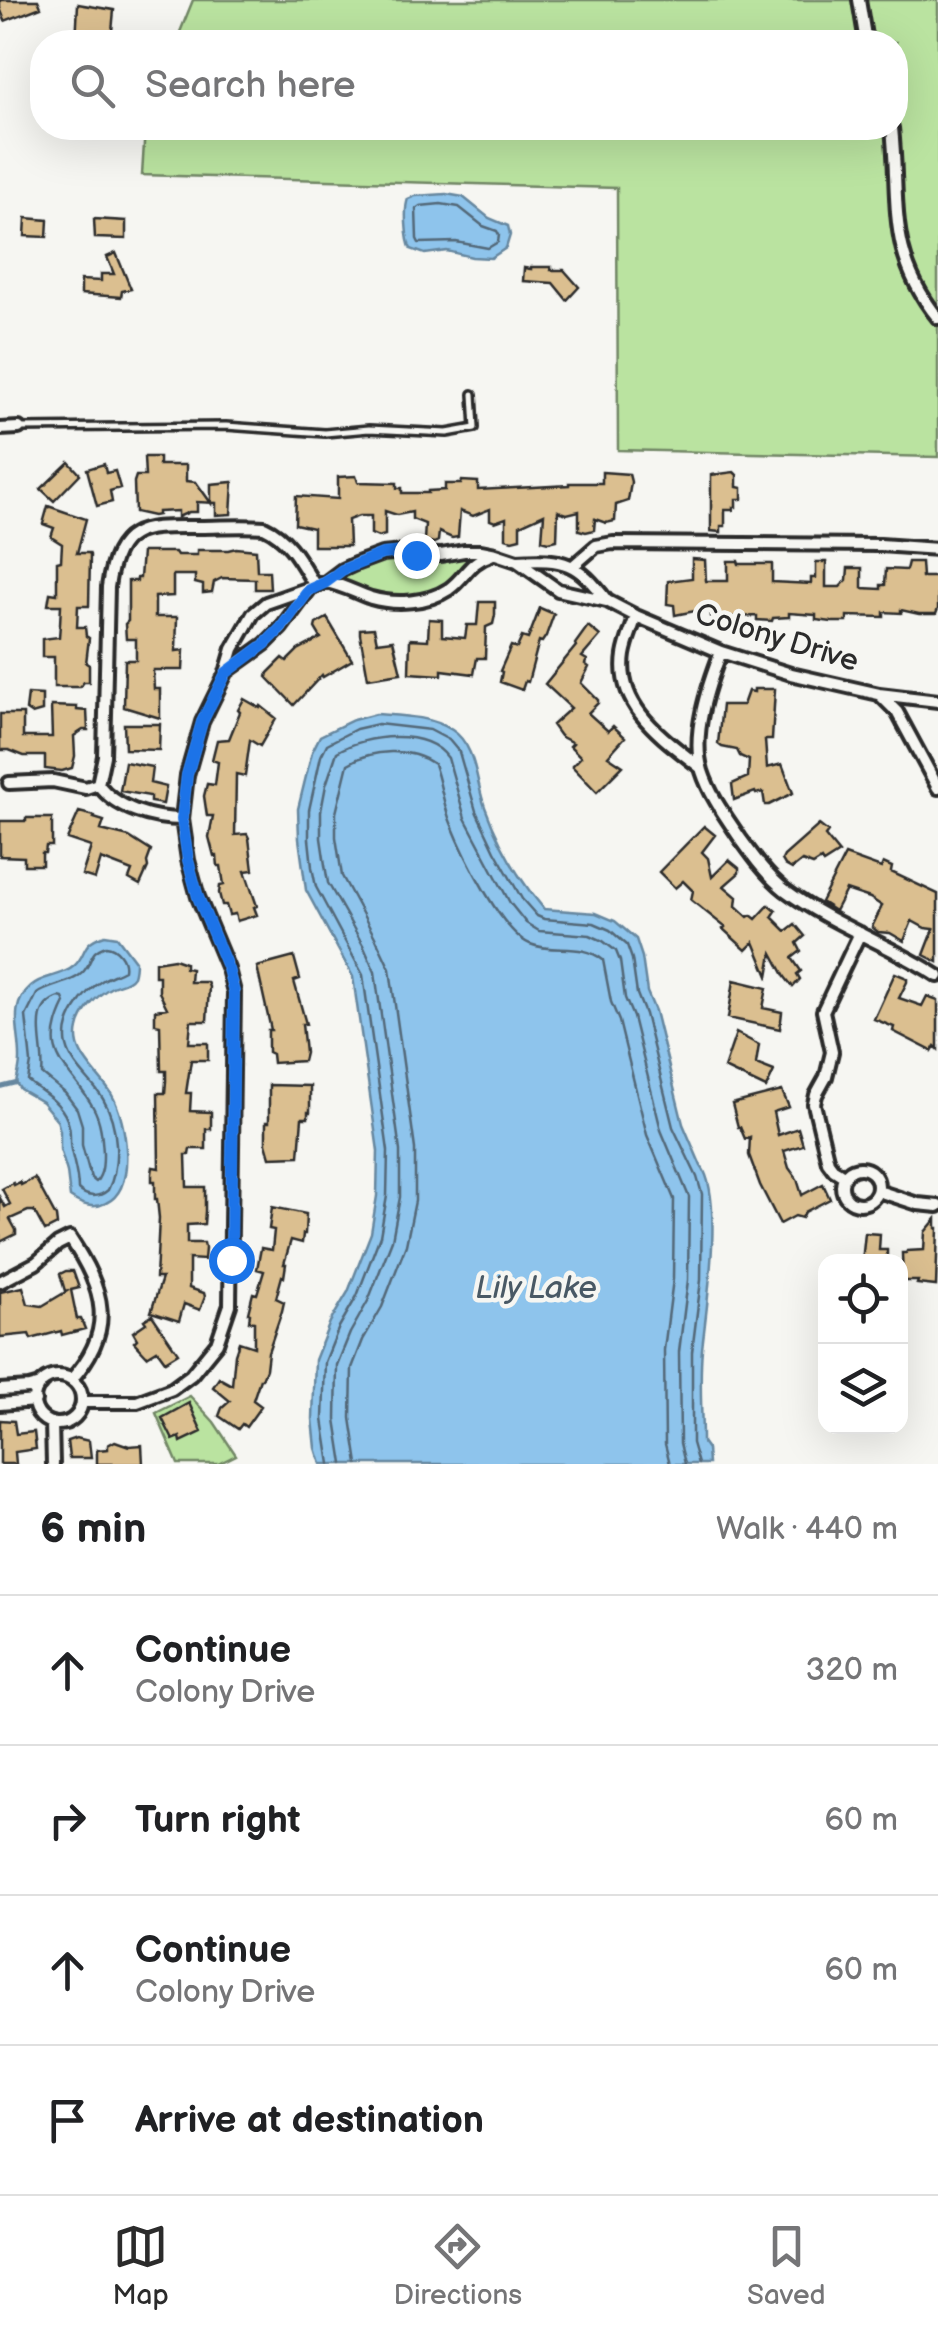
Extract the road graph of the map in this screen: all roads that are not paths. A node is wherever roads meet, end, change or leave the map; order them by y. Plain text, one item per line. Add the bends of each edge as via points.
1 (859, 0) edge
2 (864, 30) edge
3 (893, 140) edge
4 (938, 318) edge
5 (473, 394) dead end
6 (19, 428) joint
7 (0, 429) edge
8 (938, 549) edge
9 (496, 554) junction
10 (517, 561) junction
11 (573, 566) junction
12 (317, 586) junction
13 (607, 601) junction
14 (636, 616) junction
15 (721, 652) junction
16 (226, 673) junction
17 (879, 694) junction
18 (938, 702) edge
19 (701, 768) junction
20 (9, 783) dead end
21 (98, 784) junction
22 (938, 788) edge
23 (182, 819) junction
24 (860, 933) junction
25 (937, 975) edge
26 (845, 1177) junction
27 (878, 1191) junction
28 (938, 1206) edge
29 (0, 1282) edge
30 (71, 1380) junction
31 (41, 1384) junction
32 (0, 1390) edge
33 (34, 1401) junction
34 (82, 1402) junction
35 (0, 1404) edge
36 (52, 1423) junction
37 (53, 1464) edge

1 - 2 street
3 - 4 street via 897,229 920,296
5 - 6 lane via 475,428 447,433
6 - 7 street
8 - 11 street via 613,543 596,546
9 - 10 street, Colony Drive
9 - 12 street, Colony Drive via 382,554
9 - 12 street via 423,600 385,601 342,585
10 - 11 street, Colony Drive
10 - 13 street, Colony Drive via 558,590
11 - 13 street, Colony Drive
12 - 16 street via 265,644
12 - 16 street, Colony Drive via 252,614
12 - 21 street via 291,546 264,527 162,526 125,538 108,588
13 - 14 street, Colony Drive
14 - 15 street, Colony Drive
14 - 19 street via 624,654 632,704
15 - 17 street, Colony Drive
15 - 19 street via 702,712
16 - 23 street, Colony Drive via 202,722
17 - 18 street, Colony Drive
17 - 22 street
19 - 24 street via 717,804 782,888
20 - 21 street
21 - 23 street via 130,808
23 - 34 street, Colony Drive via 198,897 234,992 230,1305 217,1343 172,1389 137,1402
24 - 25 street
24 - 26 street via 823,1011 832,1052 814,1104 828,1162
26 - 27 street via 866,1169 876,1176
26 - 27 street via 842,1188 852,1203 870,1202
27 - 28 street
29 - 30 street via 70,1238 100,1303 94,1348
30 - 31 street via 56,1376
30 - 34 street
31 - 32 street
31 - 33 street
33 - 35 street
33 - 36 street
34 - 36 street via 74,1418
36 - 37 street

